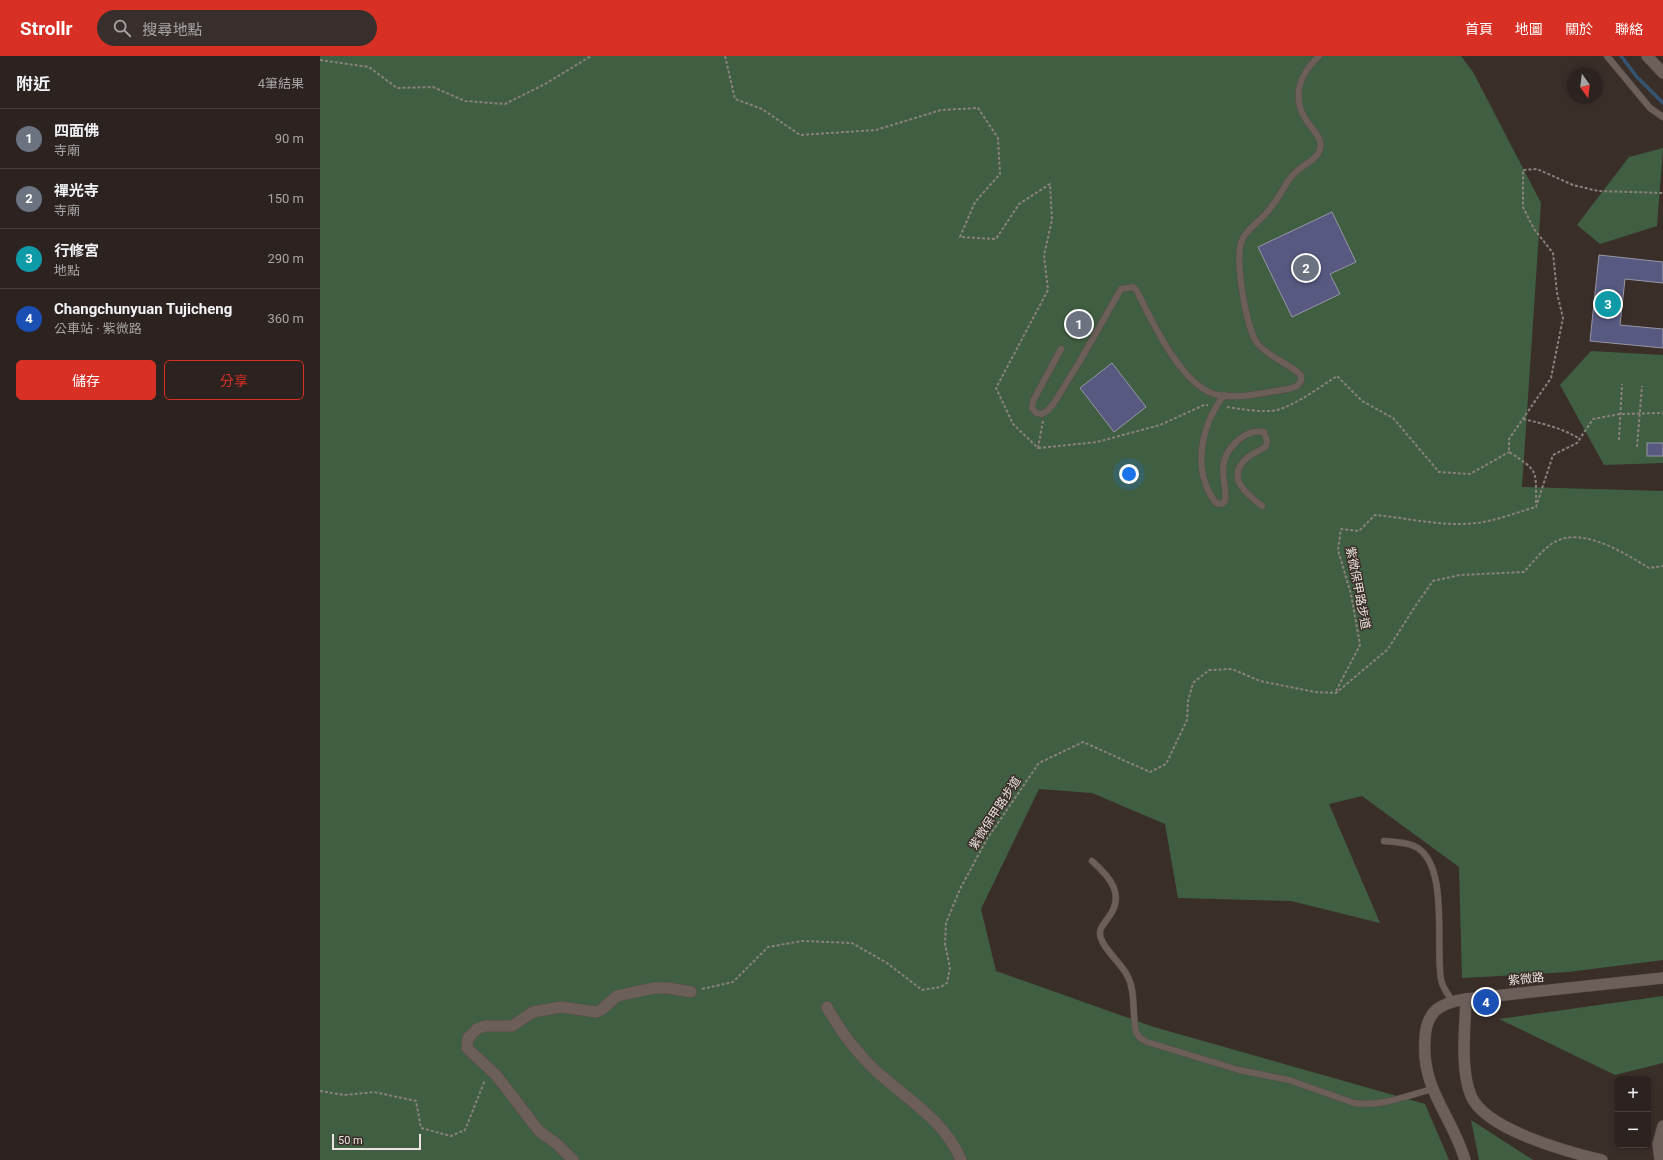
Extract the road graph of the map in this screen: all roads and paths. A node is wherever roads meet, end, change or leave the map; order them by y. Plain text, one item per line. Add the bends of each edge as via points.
1 (591, 56) edge
2 (725, 56) edge
3 (1319, 56) edge
4 (1607, 56) edge
5 (1648, 56) edge
6 (320, 60) edge
7 (1663, 73) edge
8 (1663, 117) edge
9 (1663, 193) edge
10 (1062, 349) dead end
11 (1622, 384) dead end
12 (1642, 386) dead end
13 (1224, 395) junction
14 (1217, 405) junction
15 (1045, 412) junction
16 (1639, 413) junction
17 (1663, 413) edge
18 (1620, 414) junction
19 (1524, 419) junction
20 (1580, 439) junction
21 (1619, 440) dead end
22 (1637, 447) dead end
23 (1038, 448) junction
24 (1509, 452) junction
25 (1262, 506) dead end
26 (1536, 507) junction
27 (1663, 566) edge
28 (1336, 693) junction
29 (1384, 841) dead end
30 (1092, 861) dead end
31 (1663, 978) edge
32 (691, 992) joint
33 (1466, 999) junction
34 (1452, 1001) junction
35 (827, 1007) dead end
36 (489, 1068) junction
37 (1432, 1088) junction
38 (320, 1090) edge
39 (1663, 1126) edge
40 (573, 1160) edge
41 (961, 1160) edge
42 (1465, 1160) edge
43 (1602, 1160) edge
44 (1660, 1160) edge

1 - 6 path via 545,84 505,104 465,101 432,87 397,88 369,67
2 - 23 path via 735,99 762,109 800,135 876,130 941,110 978,108 998,138 1000,174 974,202 960,237 996,239 1019,204 1050,184 1052,220 1044,255 1048,290 996,388 1013,424
3 - 13 lane via 1307,68 1301,79 1298,95 1306,120 1320,141 1320,149 1316,156 1292,176 1269,211 1245,235 1240,249 1244,298 1251,333 1267,352 1301,375 1301,381 1297,386 1288,389
4 - 8 lane via 1650,108
5 - 7 street
9 - 19 path via 1598,191 1573,185 1537,169 1523,170 1523,207 1534,229 1553,253 1557,293 1564,318 1551,378
10 - 15 lane via 1033,401 1032,408 1036,413
11 - 18 path
12 - 16 path
13 - 14 lane
13 - 15 lane via 1216,395 1205,389 1176,361 1156,332 1137,291 1133,287 1127,287 1121,289 1116,296 1068,382
14 - 23 path via 1204,405 1160,425 1097,442
14 - 24 path via 1239,409 1276,410 1310,394 1337,376 1362,401 1393,418 1440,472 1470,474
14 - 25 lane via 1203,435 1201,451 1207,487 1216,504 1222,504 1225,501 1223,469 1231,449 1245,435 1264,432 1266,446 1240,465 1238,472 1238,479 1245,492
15 - 23 path
16 - 17 path
16 - 18 path
16 - 22 path
18 - 20 path via 1593,419
18 - 21 path
19 - 20 path via 1549,424
19 - 24 path via 1509,439
20 - 26 path via 1553,455
24 - 26 path via 1530,466 1536,477
26 - 28 path, 紫微保甲路步道 via 1476,523 1431,523 1375,515 1360,531 1341,529 1338,550 1351,594 1360,645
27 - 28 path via 1649,568 1592,539 1567,538 1551,544 1524,572 1460,576 1433,581 1388,649
28 - 32 path, 紫微保甲路步道 via 1315,692 1260,680 1232,669 1209,670 1194,683 1188,701 1187,720 1166,764 1150,772 1084,742 1039,763 987,839 960,889 946,923 945,944 950,968 947,983 941,987 922,990 887,962 852,944 802,941 768,947 733,982
29 - 34 lane via 1415,846 1424,853 1431,864 1438,897 1441,980
30 - 37 lane via 1108,875 1116,894 1114,911 1100,928 1100,934 1102,941 1131,983 1136,1032 1140,1038 1239,1070 1289,1080 1366,1105
31 - 33 street, 紫微路
32 - 36 street via 654,988 617,996 596,1012 566,1006 533,1012 512,1026 481,1028 468,1038 468,1048
33 - 34 street, 紫微路
33 - 43 street via 1467,1082 1472,1097 1482,1112 1506,1127 1531,1138 1571,1153
34 - 37 street, 紫微路 via 1431,1014 1426,1026 1424,1058
35 - 41 street via 837,1024 869,1064 912,1099 940,1128
36 - 38 path via 465,1130 450,1136 421,1128 416,1101 374,1092 344,1095
36 - 40 street via 539,1131
37 - 42 street, 紫微路
39 - 44 street via 1658,1144

